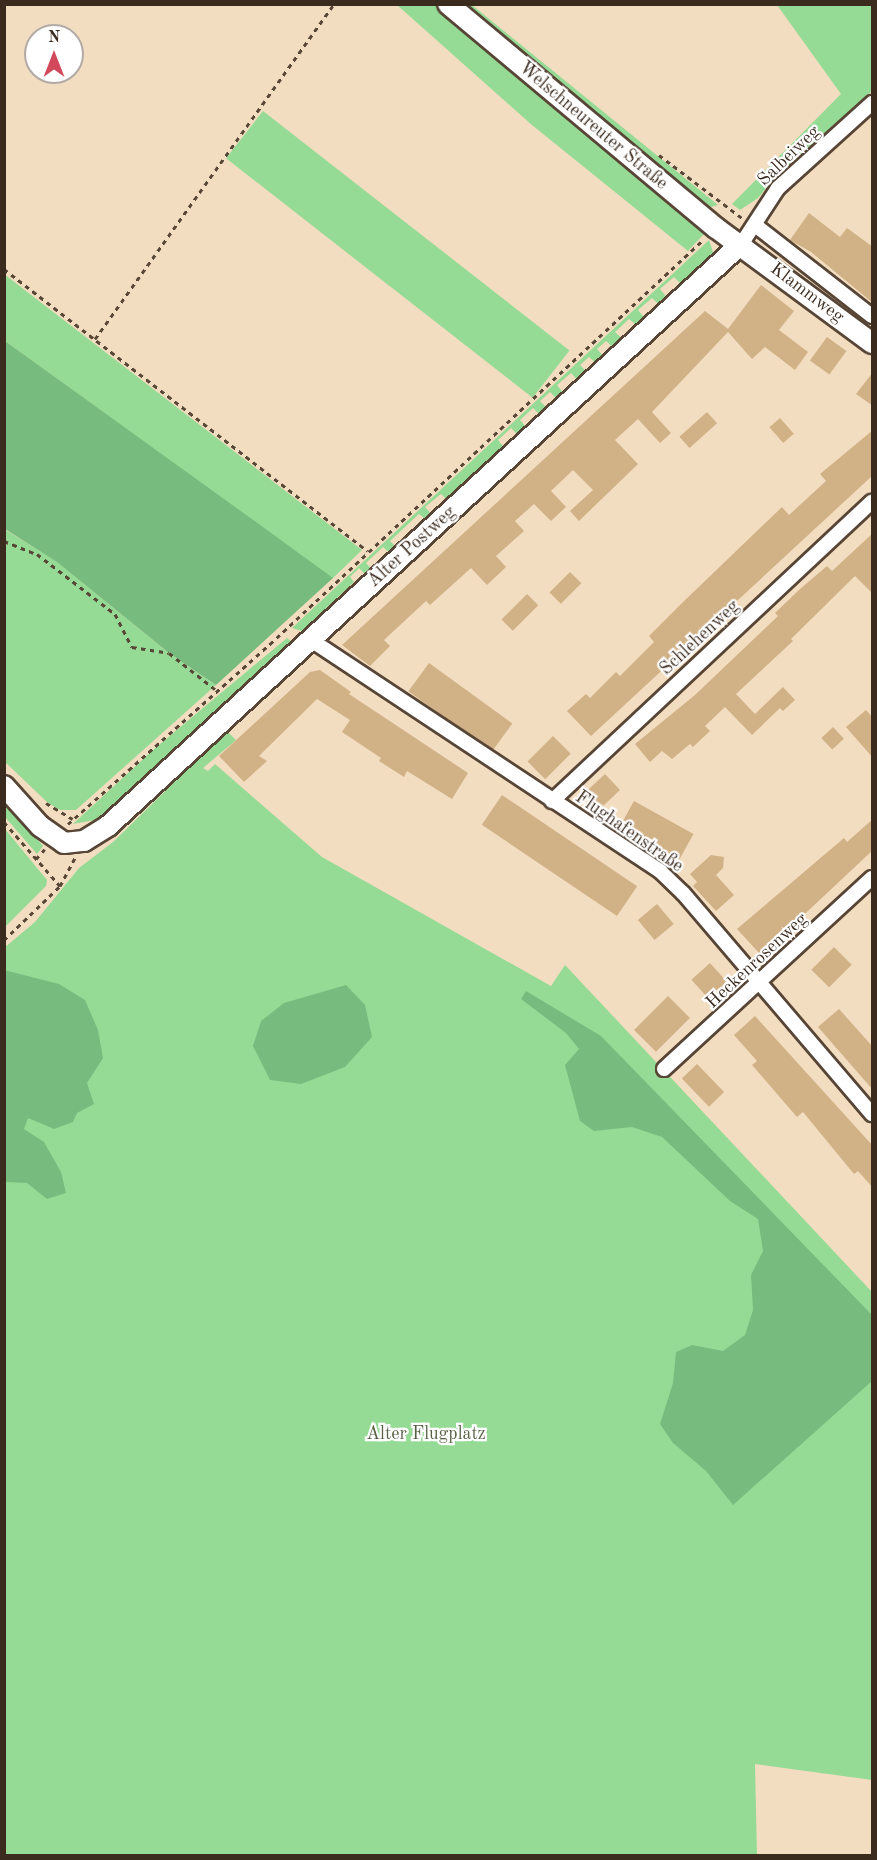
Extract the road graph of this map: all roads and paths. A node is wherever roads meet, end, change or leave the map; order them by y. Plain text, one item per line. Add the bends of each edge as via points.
1 (334, 4) edge
2 (448, 4) edge
3 (873, 103) edge
4 (754, 225) junction
5 (716, 228) junction
6 (742, 243) junction
7 (4, 269) edge
8 (873, 316) edge
9 (95, 339) junction
10 (873, 343) edge
11 (873, 502) edge
12 (4, 541) edge
13 (367, 550) junction
14 (311, 640) junction
15 (216, 690) junction
16 (4, 786) edge
17 (552, 801) junction
18 (4, 822) edge
19 (54, 838) junction
20 (78, 843) junction
21 (36, 859) junction
22 (873, 878) edge
23 (60, 886) junction
24 (4, 940) edge
25 (760, 985) junction
26 (664, 1069) dead end
27 (873, 1114) edge

1 - 9 path
2 - 5 main road, Welschneureuter Straße
3 - 4 street, Salbeiweg via 793,173
4 - 6 street, Salbeiweg
4 - 8 street, Klammweg
5 - 6 main road, Welschneureuter Straße
5 - 13 path
6 - 10 main road, Klammweg
6 - 14 main road, Alter Postweg
7 - 9 path
9 - 13 path
11 - 17 street, Schlehenweg
12 - 15 path via 37,554 115,614 132,647 169,653
13 - 15 path
14 - 17 street, Flughafenstraße
14 - 20 main road, Alter Postweg via 108,826
15 - 19 path
16 - 19 main road
17 - 25 street, Flughafenstraße via 660,871
18 - 21 path
19 - 20 main road
19 - 21 path
20 - 23 path via 73,866
21 - 23 path
22 - 25 street, Heckenrosenweg
23 - 24 path
25 - 26 street, Heckenrosenweg
25 - 27 street, Flughafenstraße

